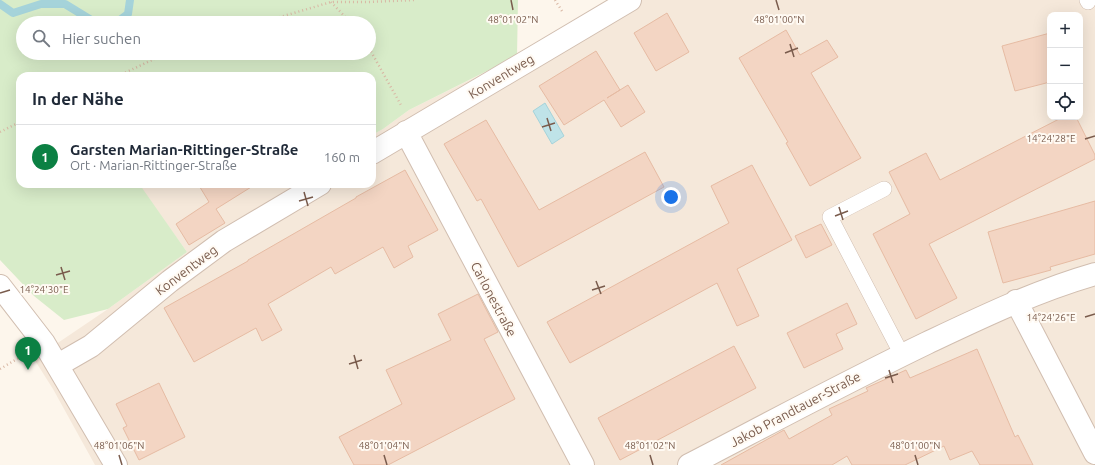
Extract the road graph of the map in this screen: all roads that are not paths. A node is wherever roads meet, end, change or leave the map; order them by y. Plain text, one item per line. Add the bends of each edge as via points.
1 (630, 0) edge
2 (410, 130) junction
3 (376, 151) edge
4 (313, 188) edge
5 (884, 189) dead end
6 (1095, 274) edge
7 (0, 286) edge
8 (1016, 302) junction
9 (902, 355) junction
10 (58, 365) junction
11 (1095, 453) edge
12 (116, 465) edge
13 (583, 465) edge
14 (689, 465) edge

1 - 2 street, Konventweg
2 - 3 street, Konventweg
2 - 13 street, Carlonestraße
4 - 10 street, Konventweg via 224,241 170,281 91,346
5 - 9 lane via 830,217
6 - 8 street, Jakob Prandtauer-Straße
7 - 10 street
8 - 9 street, Jakob Prandtauer-Straße
8 - 11 street
9 - 14 street, Jakob Prandtauer-Straße
10 - 12 street

